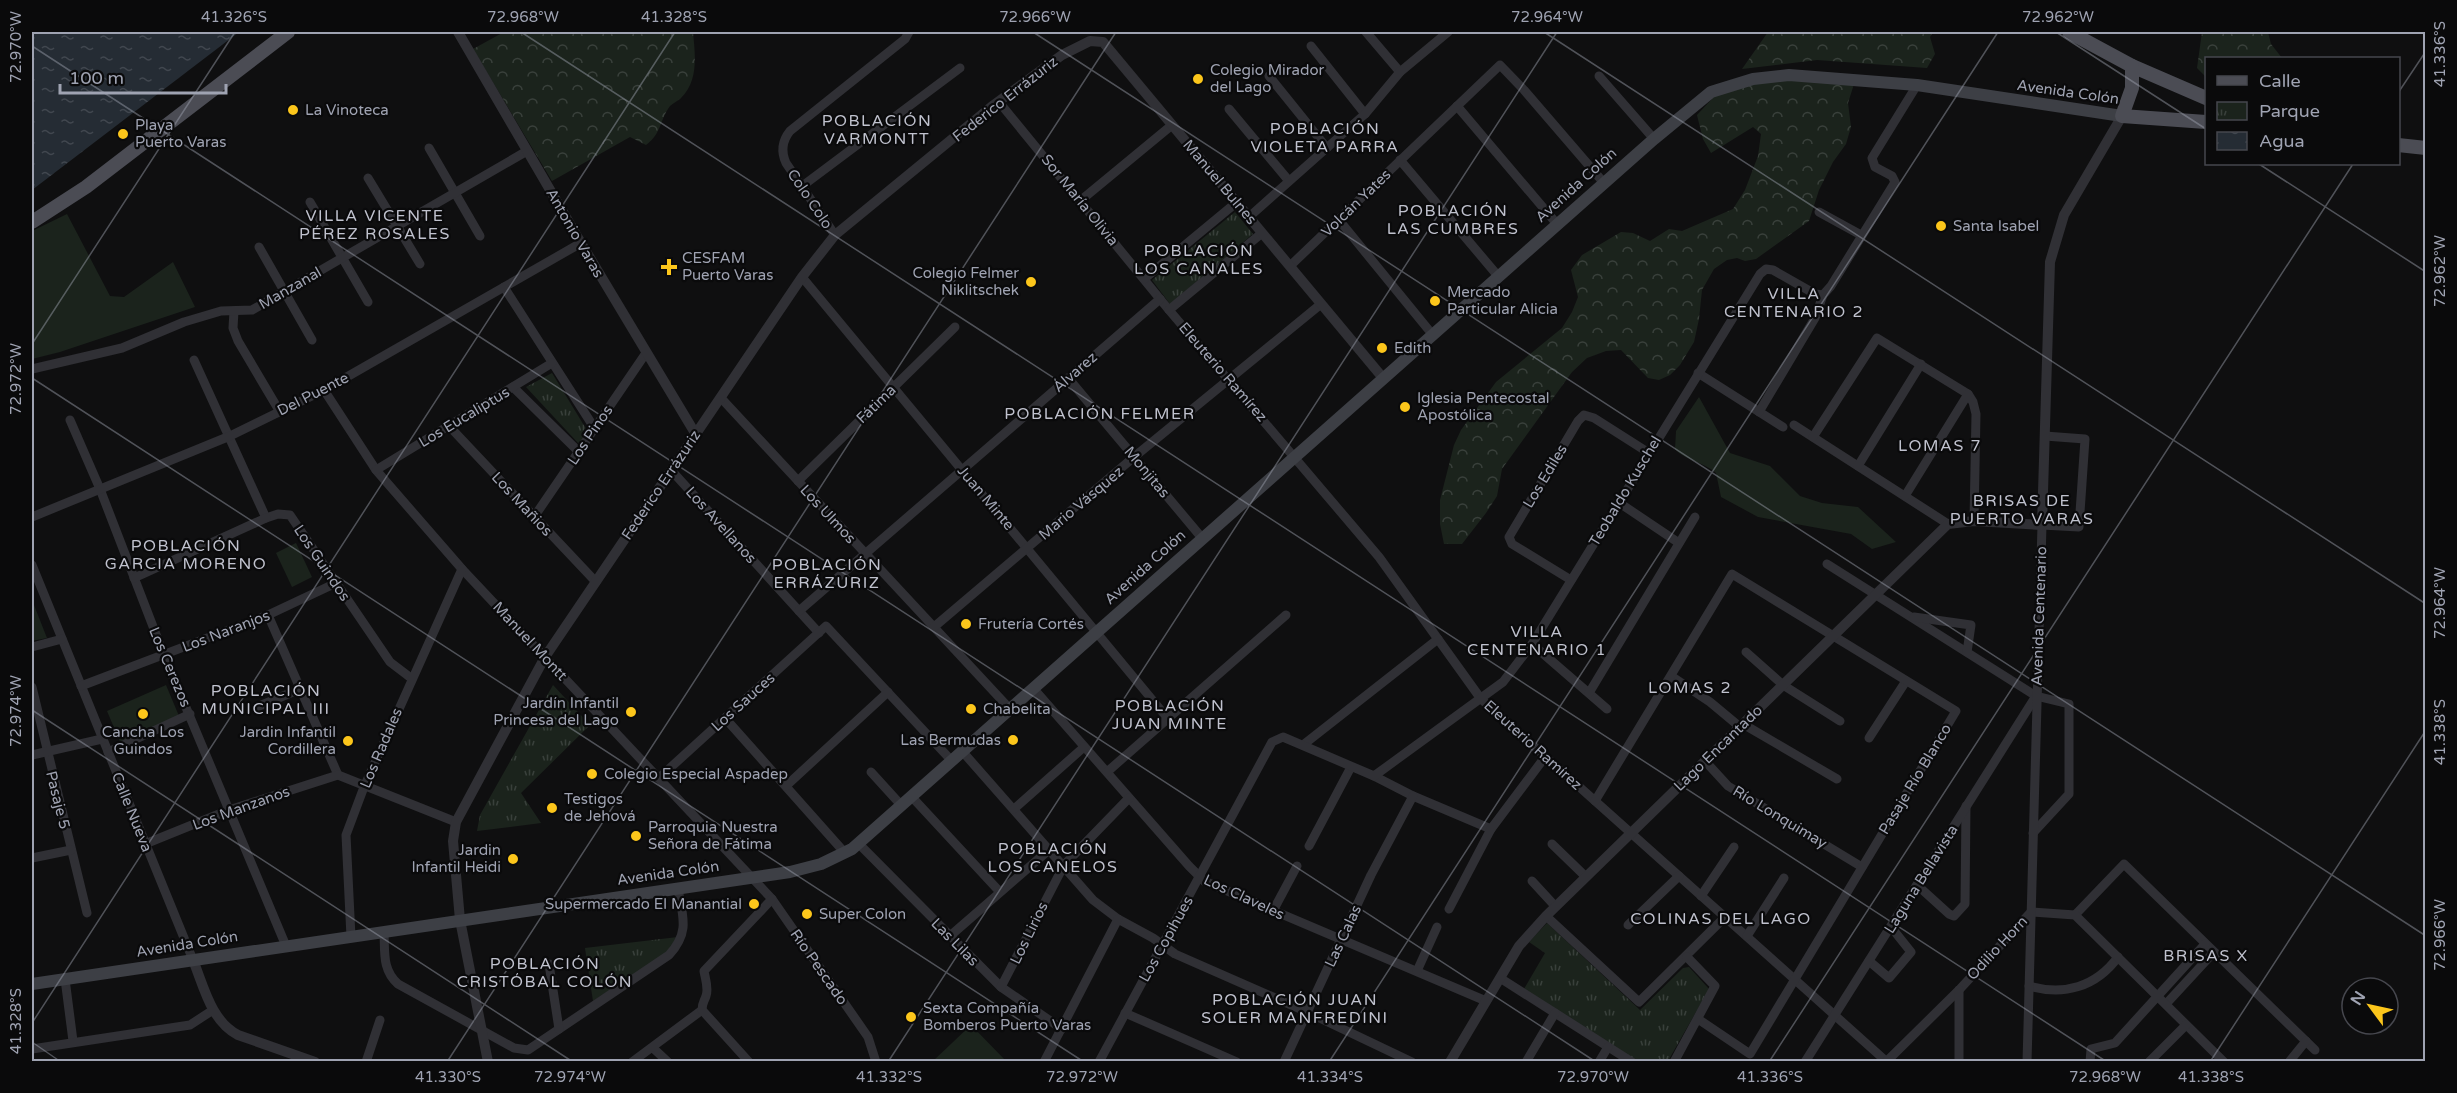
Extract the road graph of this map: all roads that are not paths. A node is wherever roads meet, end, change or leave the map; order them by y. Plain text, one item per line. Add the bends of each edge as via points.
1 (288, 32) edge
2 (458, 32) edge
3 (1366, 32) edge
4 (1448, 32) edge
5 (2069, 32) edge
6 (907, 35) edge
7 (1102, 42) joint
8 (1311, 46) dead end
9 (2132, 66) junction
10 (960, 68) dead end
11 (1400, 72) junction
12 (1269, 76) dead end
13 (1599, 76) dead end
14 (1917, 85) junction
15 (2205, 98) edge
16 (999, 102) junction
17 (1457, 106) junction
18 (1229, 109) dead end
19 (1365, 114) junction
20 (2122, 116) junction
21 (2205, 122) edge
22 (1172, 125) junction
23 (1654, 138) junction
24 (2400, 145) edge
25 (429, 148) dead end
26 (1327, 148) junction
27 (2426, 148) edge
28 (527, 151) junction
29 (1400, 160) junction
30 (368, 178) dead end
31 (1289, 181) junction
32 (1604, 183) junction
33 (801, 187) junction
34 (455, 192) junction
35 (1080, 201) junction
36 (310, 202) dead end
37 (1237, 202) junction
38 (1818, 212) dead end
39 (1249, 217) junction
40 (1339, 220) junction
41 (32, 222) edge
42 (1557, 224) junction
43 (397, 226) junction
44 (1262, 233) junction
45 (835, 235) junction
46 (1861, 235) junction
47 (480, 236) dead end
48 (580, 243) junction
49 (259, 247) dead end
50 (342, 258) junction
51 (420, 264) dead end
52 (1290, 266) junction
53 (1498, 276) junction
54 (802, 277) junction
55 (1144, 279) junction
56 (504, 287) junction
57 (284, 291) junction
58 (1823, 295) junction
59 (1160, 299) junction
60 (368, 302) dead end
61 (1321, 303) junction
62 (1169, 310) junction
63 (234, 311) junction
64 (955, 327) dead end
65 (1432, 334) junction
66 (312, 340) dead end
67 (646, 353) junction
68 (194, 360) dead end
69 (552, 363) junction
70 (1921, 364) junction
71 (32, 369) edge
72 (1698, 373) junction
73 (1068, 378) junction
74 (1383, 378) junction
75 (1230, 380) junction
76 (513, 387) junction
77 (894, 387) junction
78 (324, 390) junction
79 (1968, 394) junction
80 (721, 398) junction
81 (280, 412) junction
82 (1759, 412) junction
83 (70, 420) dead end
84 (1794, 425) dead end
85 (449, 426) junction
86 (1783, 427) dead end
87 (595, 429) junction
88 (695, 433) junction
89 (230, 436) junction
90 (2045, 436) junction
91 (1813, 437) junction
92 (579, 452) junction
93 (1648, 453) junction
94 (1134, 457) junction
95 (1295, 458) junction
96 (1858, 466) junction
97 (961, 469) junction
98 (375, 470) junction
99 (671, 470) junction
100 (798, 481) junction
101 (100, 489) junction
102 (1905, 496) junction
103 (1618, 502) junction
104 (32, 517) edge
105 (534, 517) junction
106 (1695, 517) dead end
107 (266, 518) junction
108 (1974, 520) junction
109 (1948, 524) junction
110 (2042, 525) junction
111 (1202, 538) junction
112 (1678, 543) junction
113 (1027, 548) junction
114 (864, 553) junction
115 (1827, 564) dead end
116 (32, 565) edge
117 (462, 569) junction
118 (134, 578) junction
119 (1571, 580) junction
120 (596, 582) junction
121 (336, 583) junction
122 (1875, 595) junction
123 (799, 611) junction
124 (267, 615) junction
125 (1286, 615) dead end
126 (1909, 616) junction
127 (934, 627) junction
128 (823, 630) junction
129 (1096, 632) junction
130 (1834, 636) junction
131 (62, 639) junction
132 (1438, 639) junction
133 (1532, 644) junction
134 (32, 647) edge
135 (1746, 652) dead end
136 (1967, 652) junction
137 (164, 655) junction
138 (545, 657) junction
139 (1671, 676) junction
140 (411, 678) junction
141 (1906, 681) junction
142 (1783, 685) junction
143 (81, 686) junction
144 (32, 687) edge
145 (1034, 688) junction
146 (300, 689) junction
147 (888, 692) junction
148 (1589, 693) junction
149 (2036, 696) junction
150 (1481, 699) junction
151 (257, 707) dead end
152 (1010, 709) junction
153 (1607, 709) dead end
154 (190, 714) junction
155 (725, 718) junction
156 (1169, 720) junction
157 (1840, 722) dead end
158 (1742, 725) junction
159 (1869, 738) dead end
160 (102, 739) junction
161 (1304, 745) junction
162 (1084, 747) junction
163 (46, 751) junction
164 (962, 751) junction
165 (108, 752) junction
166 (32, 755) edge
167 (1545, 757) junction
168 (951, 760) junction
169 (1705, 760) junction
170 (1351, 767) junction
171 (871, 772) dead end
172 (1107, 772) junction
173 (338, 775) junction
174 (1374, 776) junction
175 (659, 778) junction
176 (1837, 779) dead end
177 (786, 786) junction
178 (364, 787) junction
179 (1413, 796) junction
180 (1129, 798) junction
181 (906, 801) junction
182 (1595, 801) junction
183 (1966, 806) junction
184 (1014, 809) junction
185 (229, 810) junction
186 (456, 822) junction
187 (1491, 829) junction
188 (1631, 833) junction
189 (2033, 833) junction
190 (858, 843) junction
191 (1552, 843) dead end
192 (146, 844) junction
193 (1309, 846) dead end
194 (1734, 847) dead end
195 (1050, 849) junction
196 (71, 850) junction
197 (845, 853) junction
198 (32, 858) edge
199 (1064, 865) junction
200 (1297, 866) dead end
201 (1862, 867) junction
202 (1585, 876) junction
203 (1679, 876) junction
204 (753, 877) junction
205 (1199, 878) junction
206 (1784, 878) dead end
207 (1532, 881) dead end
208 (1917, 885) junction
209 (678, 890) junction
210 (999, 891) junction
211 (1701, 896) junction
212 (772, 899) junction
213 (1555, 906) junction
214 (1449, 909) dead end
215 (1273, 911) junction
216 (2031, 912) junction
217 (87, 913) dead end
218 (2075, 915) junction
219 (1546, 916) junction
220 (1725, 917) junction
221 (460, 920) junction
222 (1118, 920) junction
223 (1628, 924) dead end
224 (1437, 927) dead end
225 (1891, 927) junction
226 (384, 932) junction
227 (950, 936) junction
228 (1747, 936) junction
229 (351, 937) junction
230 (1341, 939) junction
231 (2205, 944) junction
232 (286, 946) junction
233 (1163, 946) junction
234 (2214, 952) junction
235 (1687, 957) junction
236 (2118, 957) junction
237 (193, 960) junction
238 (1869, 962) junction
239 (549, 964) dead end
240 (1416, 971) junction
241 (1500, 978) junction
242 (1794, 978) junction
243 (65, 979) junction
244 (32, 984) edge
245 (2029, 986) junction
246 (1001, 987) junction
247 (1959, 990) junction
248 (2157, 996) junction
249 (1486, 1001) junction
250 (2166, 1004) junction
251 (213, 1010) junction
252 (702, 1010) junction
253 (1307, 1012) junction
254 (1555, 1012) junction
255 (1125, 1013) junction
256 (1835, 1015) junction
257 (1698, 1019) junction
258 (380, 1020) dead end
259 (2186, 1025) junction
260 (559, 1029) junction
261 (1062, 1029) junction
262 (483, 1031) junction
263 (73, 1041) junction
264 (2306, 1041) junction
265 (1608, 1047) junction
266 (652, 1048) junction
267 (32, 1049) edge
268 (2315, 1050) dead end
269 (1886, 1061) edge
270 (315, 1062) edge
271 (366, 1062) edge
272 (488, 1062) edge
273 (632, 1062) edge
274 (668, 1062) edge
275 (749, 1062) edge
276 (876, 1062) edge
277 (1044, 1062) edge
278 (1099, 1062) edge
279 (1237, 1062) edge
280 (1284, 1062) edge
281 (1412, 1062) edge
282 (1450, 1062) edge
283 (1526, 1062) edge
284 (1599, 1062) edge
285 (1632, 1062) edge
286 (1674, 1062) edge
287 (1805, 1062) edge
288 (1959, 1062) edge
289 (2027, 1062) edge
290 (2090, 1062) edge
291 (2149, 1062) edge
292 (2224, 1062) edge
293 (2289, 1062) edge

1 - 41 main road via 86,186
2 - 28 street, Antonio Varas
3 - 11 street
4 - 11 street
5 - 9 main road
6 - 33 street, Colo Colo via 786,136 784,158
7 - 16 street, Federico Errázuriz via 1090,41 1062,55
7 - 22 street, Manuel Bulnes
8 - 19 street
9 - 15 main road
9 - 20 main road via 2132,88
10 - 33 street
11 - 19 street
12 - 26 street
13 - 23 street
14 - 20 main road, Avenida Colón
14 - 23 main road, Avenida Colón via 1808,75 1753,79 1711,92
14 - 46 street via 1872,158 1875,167 1895,182
16 - 35 street, Sor María Olivia
16 - 45 street, Federico Errázuriz
17 - 29 street, Volcán Yates
17 - 32 street, Volcán Yates via 1500,65
17 - 42 street
18 - 31 street
19 - 26 street
20 - 21 main road, Avenida Colón
20 - 90 street, Avenida Centenario via 2064,215 2053,246 2048,286
22 - 35 street
22 - 37 street, Manuel Bulnes
23 - 32 main road, Avenida Colón
24 - 27 main road
25 - 34 street
26 - 31 street
28 - 34 street, Manzanal
28 - 48 street, Antonio Varas
29 - 40 street, Volcán Yates
29 - 53 street
30 - 43 street
31 - 39 street
32 - 42 main road, Avenida Colón
33 - 45 street, Colo Colo
34 - 43 street, Manzanal
34 - 47 street
35 - 55 street, Sor María Olivia
36 - 50 street
37 - 39 street, Manuel Bulnes
37 - 55 street
38 - 46 street
39 - 44 street, Manuel Bulnes
40 - 52 street, Volcán Yates
40 - 65 street
42 - 53 main road, Avenida Colón
43 - 50 street, Manzanal
43 - 51 street
44 - 52 street, Manuel Bulnes
44 - 62 street
45 - 54 street, Federico Errázuriz
46 - 58 street
48 - 56 street, Del Puente
48 - 67 street, Antonio Varas
49 - 57 street
50 - 57 street, Manzanal
50 - 60 street
52 - 61 street, Manuel Bulnes
53 - 65 main road, Avenida Colón
54 - 77 street, Juan Minte
54 - 80 street, Federico Errázuriz
55 - 59 street, Sor María Olivia
56 - 69 street
56 - 78 street, Del Puente
57 - 63 street, Manzanal via 252,310
57 - 66 street
58 - 72 street, Teobaldo Kuschel via 1766,269
58 - 82 street via 1815,318
59 - 62 street, Eleuterio Ramírez
59 - 73 street, Álvarez
61 - 74 street, Manuel Bulnes
61 - 75 street, Mario Vásquez
62 - 75 street, Eleuterio Ramírez
63 - 71 street, Manzanal via 184,321 122,348
63 - 81 street via 233,328 238,341
64 - 77 street, Fátima
65 - 74 main road, Avenida Colón
67 - 87 street, Los Pinos
67 - 88 street, Antonio Varas
68 - 89 street
69 - 76 street, Los Eucaliptus
69 - 87 street
70 - 79 street
70 - 91 street via 1877,338
70 - 96 street
72 - 82 street
72 - 93 street, Teobaldo Kuschel
73 - 94 street, Monjitas
73 - 97 street, Álvarez
74 - 95 main road, Avenida Colón
75 - 94 street, Mario Vásquez
75 - 95 street, Eleuterio Ramírez
76 - 85 street, Los Eucaliptus
76 - 92 street
77 - 97 street, Juan Minte
77 - 100 street, Fátima
78 - 81 street, Del Puente
78 - 98 street, Manuel Montt
79 - 102 street
79 - 108 street via 1976,414
80 - 88 street, Federico Errázuriz
80 - 100 street, Los Ulmos
81 - 89 street, Del Puente
82 - 86 street
83 - 101 street, Los Cerezos
84 - 91 street
85 - 98 street, Los Eucaliptus
85 - 105 street, Los Mañios
87 - 92 street, Los Pinos
88 - 99 street, Federico Errázuriz
89 - 101 street, Del Puente
89 - 107 street
90 - 110 street, Avenida Centenario
90 - 110 street via 2085,439 2079,527
91 - 96 street
92 - 105 street, Los Pinos
93 - 103 street, Teobaldo Kuschel
93 - 119 street, Los Ediles via 1584,415 1566,441 1509,540
94 - 111 street, Monjitas
94 - 113 street, Mario Vásquez
95 - 111 main road, Avenida Colón
95 - 132 street, Eleuterio Ramírez via 1379,557
96 - 102 street
97 - 113 street, Juan Minte
97 - 114 street, Álvarez
98 - 117 street, Manuel Montt
99 - 120 street, Federico Errázuriz
99 - 123 street, Los Avellanos
100 - 114 street, Los Ulmos
101 - 104 street, Del Puente
101 - 118 street, Los Cerezos
102 - 109 street
103 - 112 street
103 - 119 street, Teobaldo Kuschel
105 - 120 street, Los Mañios
106 - 112 street
107 - 118 street
107 - 121 street, Los Guindos via 290,515
108 - 109 street
108 - 110 street
109 - 122 street, Lago Encantado
110 - 149 street, Avenida Centenario
111 - 129 main road, Avenida Colón
112 - 148 street
113 - 127 street, Mario Vásquez
113 - 129 street, Juan Minte
114 - 123 street, Álvarez
114 - 127 street, Los Ulmos
115 - 122 street
116 - 131 street, Calle Nueva
117 - 138 street, Manuel Montt
117 - 140 street, Los Radales
118 - 137 street, Los Cerezos
119 - 133 street, Teobaldo Kuschel
120 - 138 street, Federico Errázuriz
121 - 124 street, Los Naranjos
121 - 140 street, Los Guindos via 390,662
122 - 126 street
122 - 130 street, Lago Encantado
123 - 128 street, Los Avellanos
124 - 137 street, Los Naranjos
124 - 146 street
125 - 156 street
126 - 136 street
126 - 136 street via 1971,625
127 - 152 street, Los Ulmos
128 - 147 street, Los Avellanos
128 - 155 street, Los Sauces
129 - 145 main road, Avenida Colón
129 - 156 street, Juan Minte
130 - 139 street via 1732,574
130 - 141 street
130 - 142 street, Lago Encantado
131 - 134 street
131 - 143 street, Calle Nueva
132 - 150 street, Eleuterio Ramírez
132 - 161 street
133 - 148 street
133 - 150 street, Teobaldo Kuschel via 1503,682
135 - 142 street
136 - 149 street
137 - 143 street, Los Naranjos
137 - 154 street, Los Cerezos
138 - 175 street, Manuel Montt
138 - 186 street, Federico Errázuriz
139 - 158 street
139 - 182 street
140 - 178 street, Los Radales
141 - 159 street
141 - 201 street, Pasaje Río Blanco via 1956,711
142 - 157 street
142 - 158 street, Lago Encantado
143 - 160 street, Calle Nueva
144 - 163 street, Pasaje 5
145 - 152 main road, Avenida Colón
145 - 162 street, Los Claveles
146 - 151 street
146 - 173 street
147 - 168 street, Los Avellanos
147 - 177 street
148 - 153 street
149 - 183 street, Laguna Bellavista
149 - 189 street, Avenida Centenario
149 - 189 street via 2069,704 2069,794
150 - 167 street, Eleuterio Ramírez
150 - 174 street, Teobaldo Kuschel
152 - 164 main road, Avenida Colón
154 - 165 street
154 - 185 street, Los Cerezos
155 - 175 street, Los Sauces
155 - 177 street
156 - 172 street
158 - 169 street, Lago Encantado
158 - 176 street
160 - 163 street
160 - 165 street, Calle Nueva
161 - 170 street
161 - 205 street, Los Copihues via 1283,737 1272,742
162 - 172 street, Los Claveles
162 - 184 street
163 - 166 street
163 - 196 street, Pasaje 5
164 - 168 main road, Avenida Colón
164 - 184 street
165 - 192 street, Calle Nueva
167 - 182 street, Eleuterio Ramírez
167 - 187 street
168 - 181 main road, Avenida Colón
169 - 188 street, Lago Encantado
169 - 201 street, Río Lonquimay via 1728,786
170 - 174 street
170 - 193 street
171 - 181 street
172 - 180 street, Los Claveles
173 - 178 street
173 - 185 street, Los Manzanos
174 - 179 street
175 - 204 street, Manuel Montt
177 - 197 street
178 - 186 street
178 - 229 street, Los Radales via 346,835
179 - 187 street
179 - 230 street, Las Calas
180 - 199 street, Los Lirios
180 - 205 street, Los Claveles
181 - 190 main road, Avenida Colón
181 - 210 street
182 - 188 street, Eleuterio Ramírez
183 - 208 street, Laguna Bellavista
183 - 208 street via 1965,904 1954,915 1949,914
184 - 195 street
185 - 192 street, Los Manzanos
185 - 232 street, Los Cerezos
186 - 221 street, Federico Errázuriz via 453,841
187 - 214 street
188 - 202 street, Lago Encantado
188 - 203 street, Eleuterio Ramírez
189 - 216 street, Avenida Centenario
190 - 197 main road, Avenida Colón
190 - 227 street, Las Lilas
191 - 202 street
192 - 237 street, Calle Nueva
194 - 211 street
195 - 199 street
195 - 210 street
196 - 198 street
196 - 217 street, Pasaje 5
197 - 204 main road, Avenida Colón via 806,868
199 - 222 street via 1093,900
199 - 246 street, Los Lirios
200 - 215 street
201 - 242 street
202 - 213 street, Lago Encantado
203 - 211 street, Eleuterio Ramírez
203 - 223 street
204 - 209 main road, Avenida Colón
204 - 212 street, Río Pescado
205 - 215 street, Los Claveles
205 - 233 street, Los Copihues
206 - 228 street
207 - 213 street
208 - 225 street, Laguna Bellavista
209 - 221 main road, Avenida Colón
209 - 260 street via 684,926 678,945
210 - 227 street
211 - 220 street, Eleuterio Ramírez
212 - 252 street via 704,970 707,987
212 - 276 street, Río Pescado via 868,1037
213 - 219 street, Lago Encantado
215 - 230 street, Los Claveles
216 - 218 street, Odilio Horn
216 - 245 street, Avenida Centenario
216 - 247 street, Odilio Horn
218 - 231 street via 2124,864
218 - 236 street
219 - 235 street via 1640,1002
219 - 241 street, Lago Encantado via 1519,946
220 - 228 street, Eleuterio Ramírez
220 - 235 street
221 - 226 main road, Avenida Colón
221 - 262 street, Federico Errázuriz
222 - 233 street
222 - 261 street
224 - 240 street
225 - 238 street, Laguna Bellavista
225 - 238 street via 1911,952 1889,978
226 - 229 main road, Avenida Colón
226 - 262 street via 386,968 392,978
227 - 246 street, Las Lilas
228 - 242 street, Eleuterio Ramírez
229 - 232 main road, Avenida Colón
230 - 240 street, Los Claveles
230 - 253 street, Las Calas
231 - 234 street
231 - 248 street
232 - 237 main road, Avenida Colón
233 - 253 street
233 - 255 street, Los Copihues
234 - 250 street
234 - 264 street
235 - 257 street via 1715,986
236 - 245 street via 2098,978 2081,987 2060,991
236 - 248 street
237 - 243 main road, Avenida Colón
237 - 251 street
238 - 256 street, Laguna Bellavista
239 - 260 street
240 - 249 street, Los Claveles
241 - 249 street, Lago Encantado
241 - 254 street
242 - 256 street, Eleuterio Ramírez
242 - 257 street via 1750,1054
243 - 244 main road, Avenida Colón
243 - 263 street
245 - 289 street, Avenida Centenario
246 - 261 street, Las Lilas
247 - 269 street, Odilio Horn
247 - 288 street
248 - 250 street
248 - 290 street via 2115,1043 2091,1049
249 - 282 street, Lago Encantado
250 - 259 street
251 - 263 street via 190,1026
251 - 270 street via 238,1035
252 - 266 street
252 - 275 street
253 - 280 street, Las Calas
253 - 281 street
254 - 265 street
254 - 283 street
255 - 278 street, Los Copihues
255 - 279 street
256 - 269 street, Eleuterio Ramírez
256 - 287 street, Laguna Bellavista
257 - 286 street
258 - 271 street
259 - 291 street
259 - 292 street
260 - 262 street via 528,1050 514,1048
261 - 277 street
262 - 272 street, Federico Errázuriz
263 - 267 street
264 - 268 street
264 - 293 street
265 - 284 street
265 - 285 street
266 - 273 street
266 - 274 street

